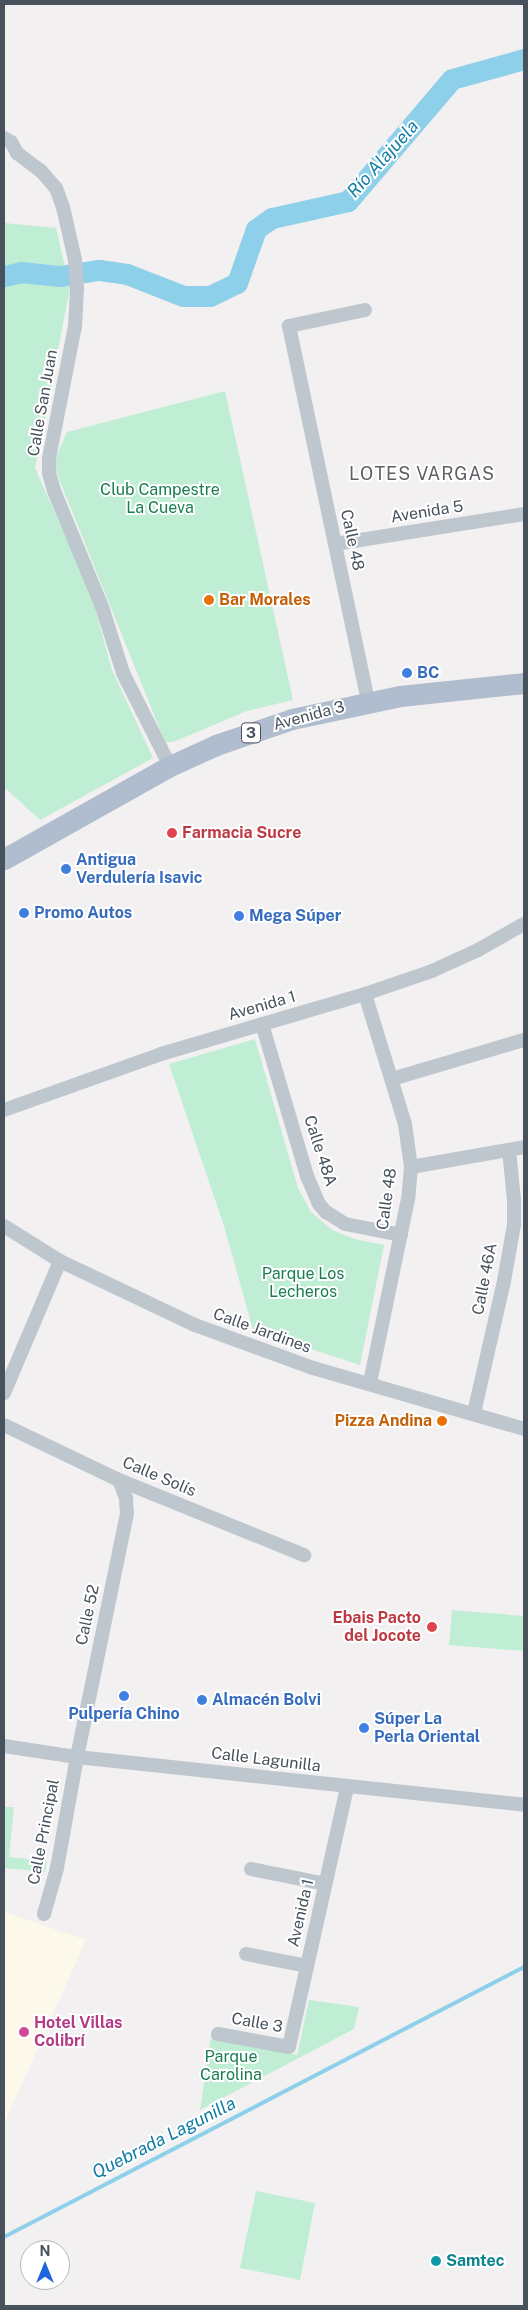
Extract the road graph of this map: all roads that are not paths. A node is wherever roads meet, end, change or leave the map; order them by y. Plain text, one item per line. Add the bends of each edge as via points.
1 (4, 138) edge
2 (365, 310) dead end
3 (524, 514) edge
4 (335, 544) junction
5 (524, 683) edge
6 (368, 702) junction
7 (170, 766) junction
8 (4, 859) edge
9 (524, 924) edge
10 (366, 994) junction
11 (262, 1024) junction
12 (524, 1040) edge
13 (392, 1079) junction
14 (4, 1110) edge
15 (524, 1147) edge
16 (509, 1150) junction
17 (411, 1167) junction
18 (4, 1226) edge
19 (401, 1235) junction
20 (60, 1260) junction
21 (370, 1383) junction
22 (4, 1393) edge
23 (474, 1413) junction
24 (4, 1425) edge
25 (524, 1428) edge
26 (119, 1480) junction
27 (304, 1554) dead end
28 (4, 1746) edge
29 (77, 1757) junction
30 (346, 1787) junction
31 (524, 1806) edge
32 (251, 1869) dead end
33 (326, 1884) junction
34 (44, 1914) dead end
35 (246, 1954) dead end
36 (307, 1966) junction
37 (218, 2034) dead end
38 (289, 2047) joint

1 - 7 street, Calle San Juan via 56,188 75,260 75,326 49,459 54,491 102,607 123,673
2 - 4 street, Calle 48 via 290,326
3 - 4 street, Avenida 5
4 - 6 street, Calle 48
5 - 6 main road, Avenida 3 / 3
6 - 7 main road, Avenida 3 / 3 via 292,719 216,745
7 - 8 main road, Avenida 3 / 3
9 - 10 street, Avenida 1 via 441,967
10 - 11 street, Avenida 1
10 - 13 street, Calle 48
11 - 14 street, Avenida 1 via 116,1068
11 - 19 street, Calle 48A via 307,1176 319,1204 345,1224
12 - 13 street
13 - 17 street, Calle 48
15 - 16 street
16 - 17 street
16 - 23 street, Calle 46A via 514,1225
17 - 19 street, Calle 48
18 - 20 street, Calle Jardines
19 - 21 street, Calle 48
20 - 21 street, Calle Jardines via 195,1325 313,1368
20 - 22 street
21 - 23 street, Calle Jardines
23 - 25 street, Calle Jardines
24 - 26 street, Calle Solís
26 - 27 street, Calle Solís
26 - 29 street, Calle 52 via 126,1498 126,1514
28 - 29 street, Calle Lagunilla
29 - 30 street, Calle Lagunilla
29 - 34 street, Calle Principal via 57,1868
30 - 31 street, Calle Lagunilla
30 - 33 street, Avenida 1
32 - 33 street
33 - 36 street, Avenida 1
35 - 36 street
36 - 38 street, Avenida 1
37 - 38 street, Calle 3

